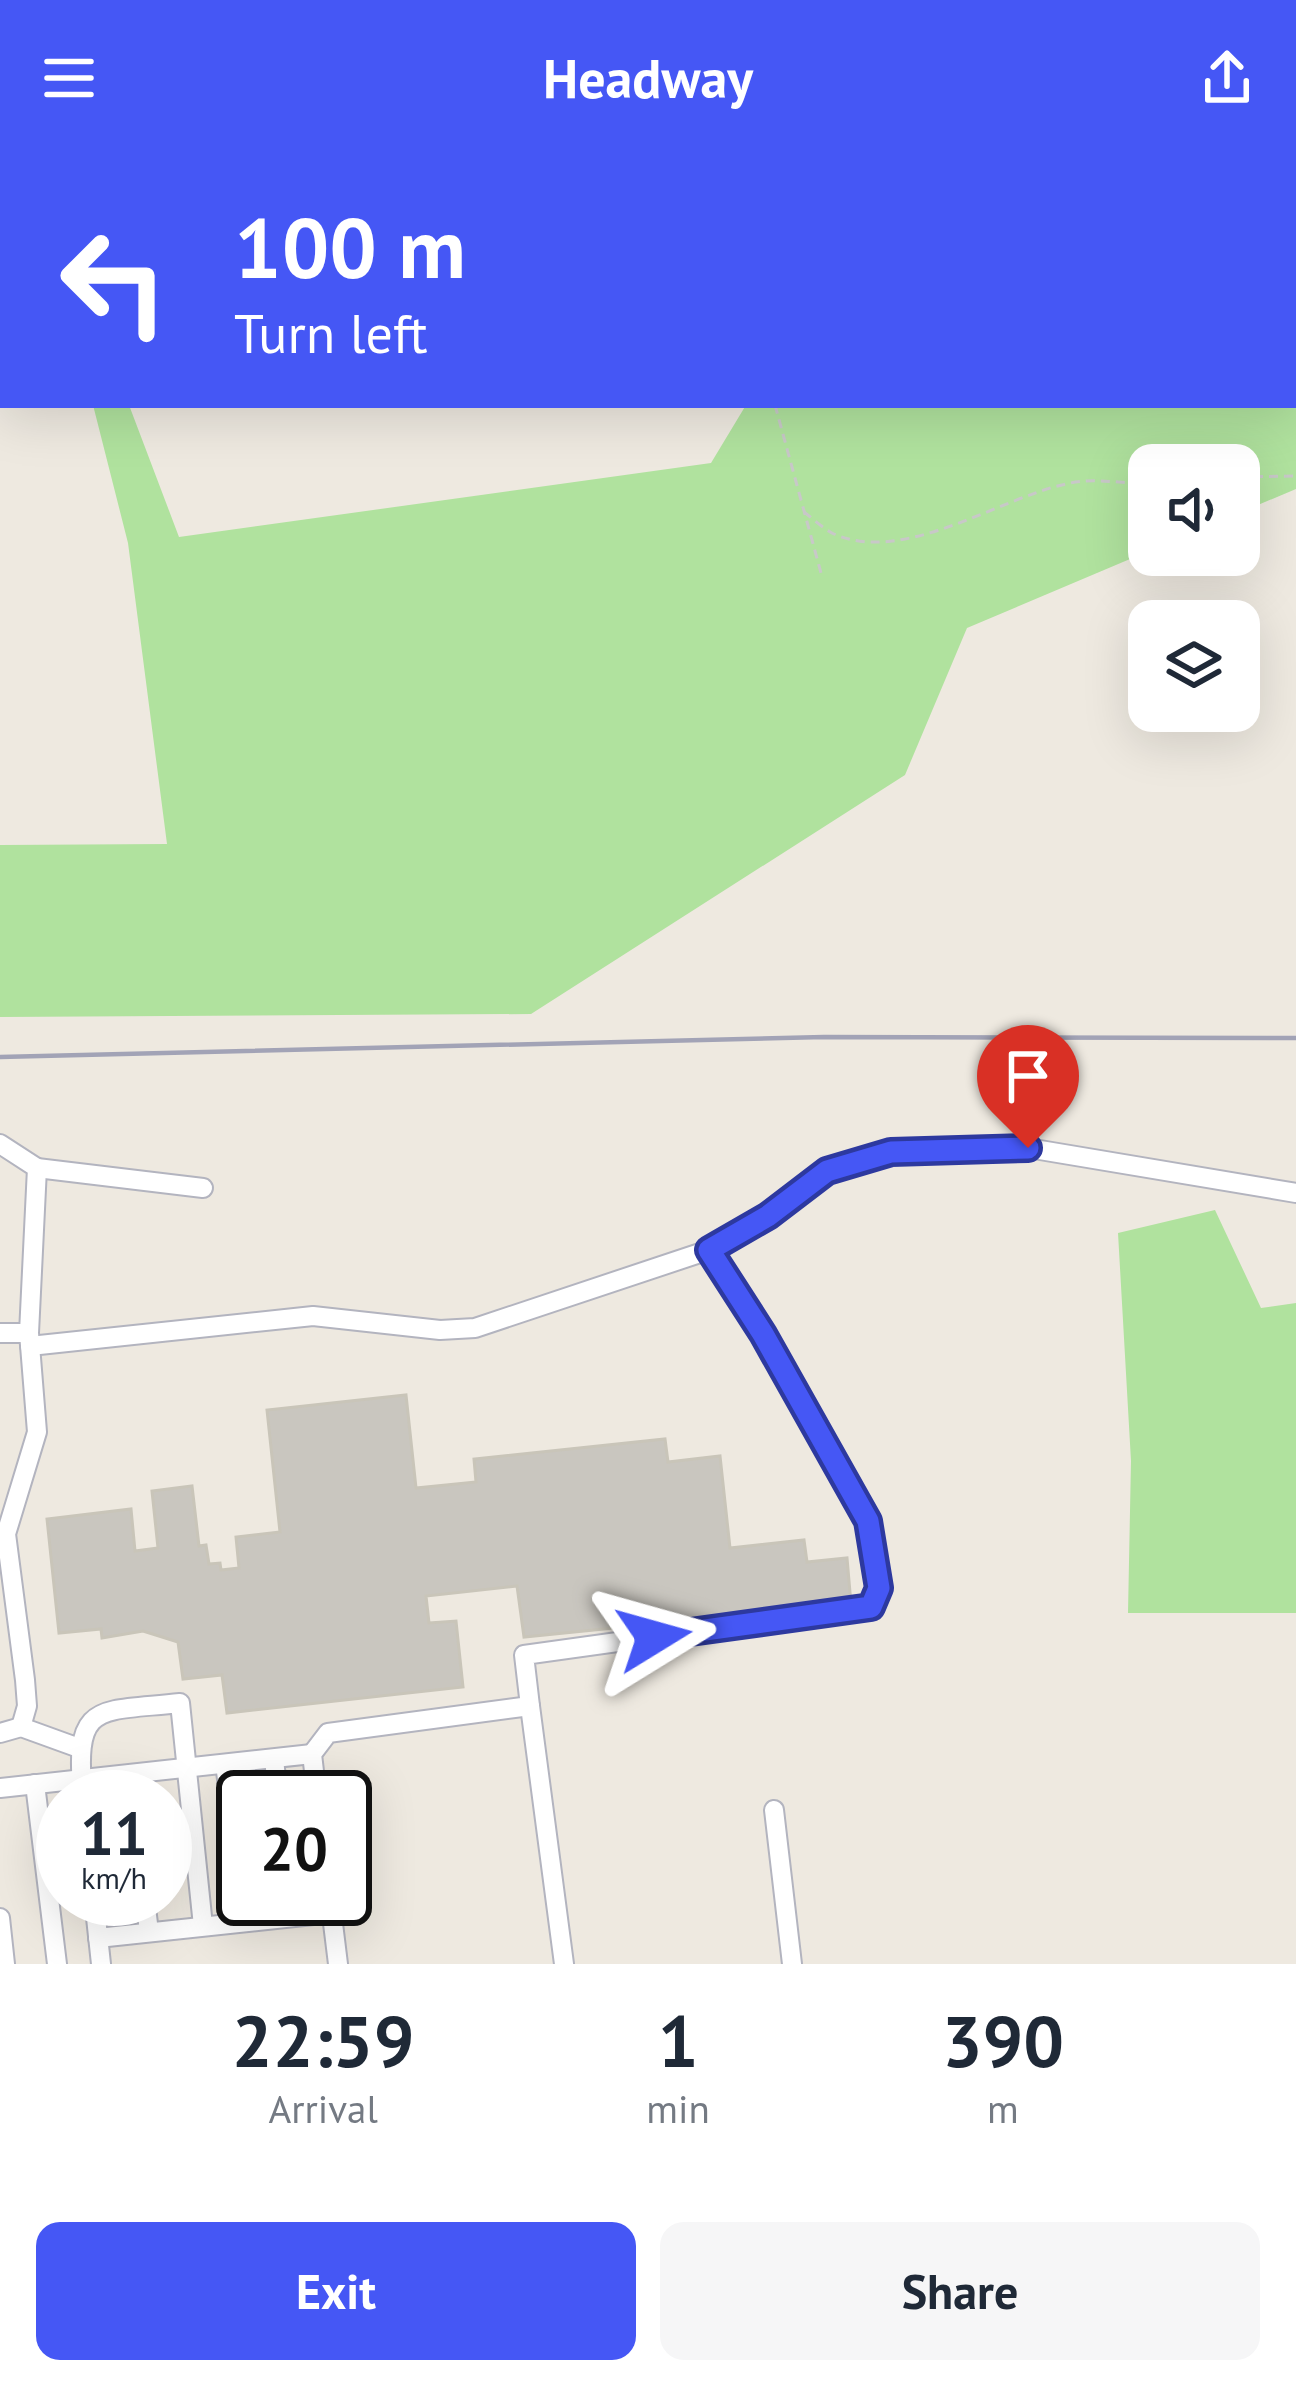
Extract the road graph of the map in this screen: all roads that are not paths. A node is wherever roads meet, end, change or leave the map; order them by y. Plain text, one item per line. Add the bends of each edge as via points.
1 (0, 1144) edge
2 (37, 1168) junction
3 (203, 1188) dead end
4 (1296, 1193) edge
5 (709, 1250) junction
6 (0, 1333) edge
7 (29, 1340) junction
8 (530, 1706) junction
9 (21, 1727) junction
10 (0, 1733) edge
11 (79, 1748) junction
12 (312, 1754) junction
13 (274, 1759) junction
14 (225, 1764) junction
15 (185, 1768) junction
16 (81, 1770) edge
17 (167, 1770) edge
18 (226, 1770) edge
19 (275, 1770) edge
20 (314, 1770) edge
21 (35, 1784) joint
22 (0, 1787) edge
23 (773, 1810) dead end
24 (0, 1918) edge
25 (216, 1925) edge
26 (97, 1926) edge
27 (148, 1926) edge
28 (203, 1926) junction
29 (333, 1926) edge
30 (149, 1932) junction
31 (98, 1937) junction
32 (5, 1964) edge
33 (57, 1964) edge
34 (100, 1964) edge
35 (338, 1964) edge
36 (564, 1964) edge
37 (792, 1964) edge

1 - 2 street
2 - 3 street
2 - 7 street
4 - 5 street via 1028,1148 891,1152 827,1171
5 - 7 street via 475,1328 314,1316
5 - 8 street via 868,1521 877,1598 871,1607 524,1654
6 - 7 street
7 - 9 street via 38,1432 5,1534 26,1680
8 - 12 street via 328,1732
8 - 36 street
9 - 10 street
9 - 11 street
11 - 15 street via 103,1712 180,1703
11 - 16 street
12 - 13 street
12 - 20 street
13 - 14 street
13 - 19 street
14 - 15 street
14 - 18 street
15 - 17 street
15 - 28 street
21 - 22 street
21 - 33 street
23 - 37 street
24 - 32 street
25 - 28 street
26 - 31 street
27 - 30 street
28 - 30 street
29 - 35 street
30 - 31 street
31 - 34 street

